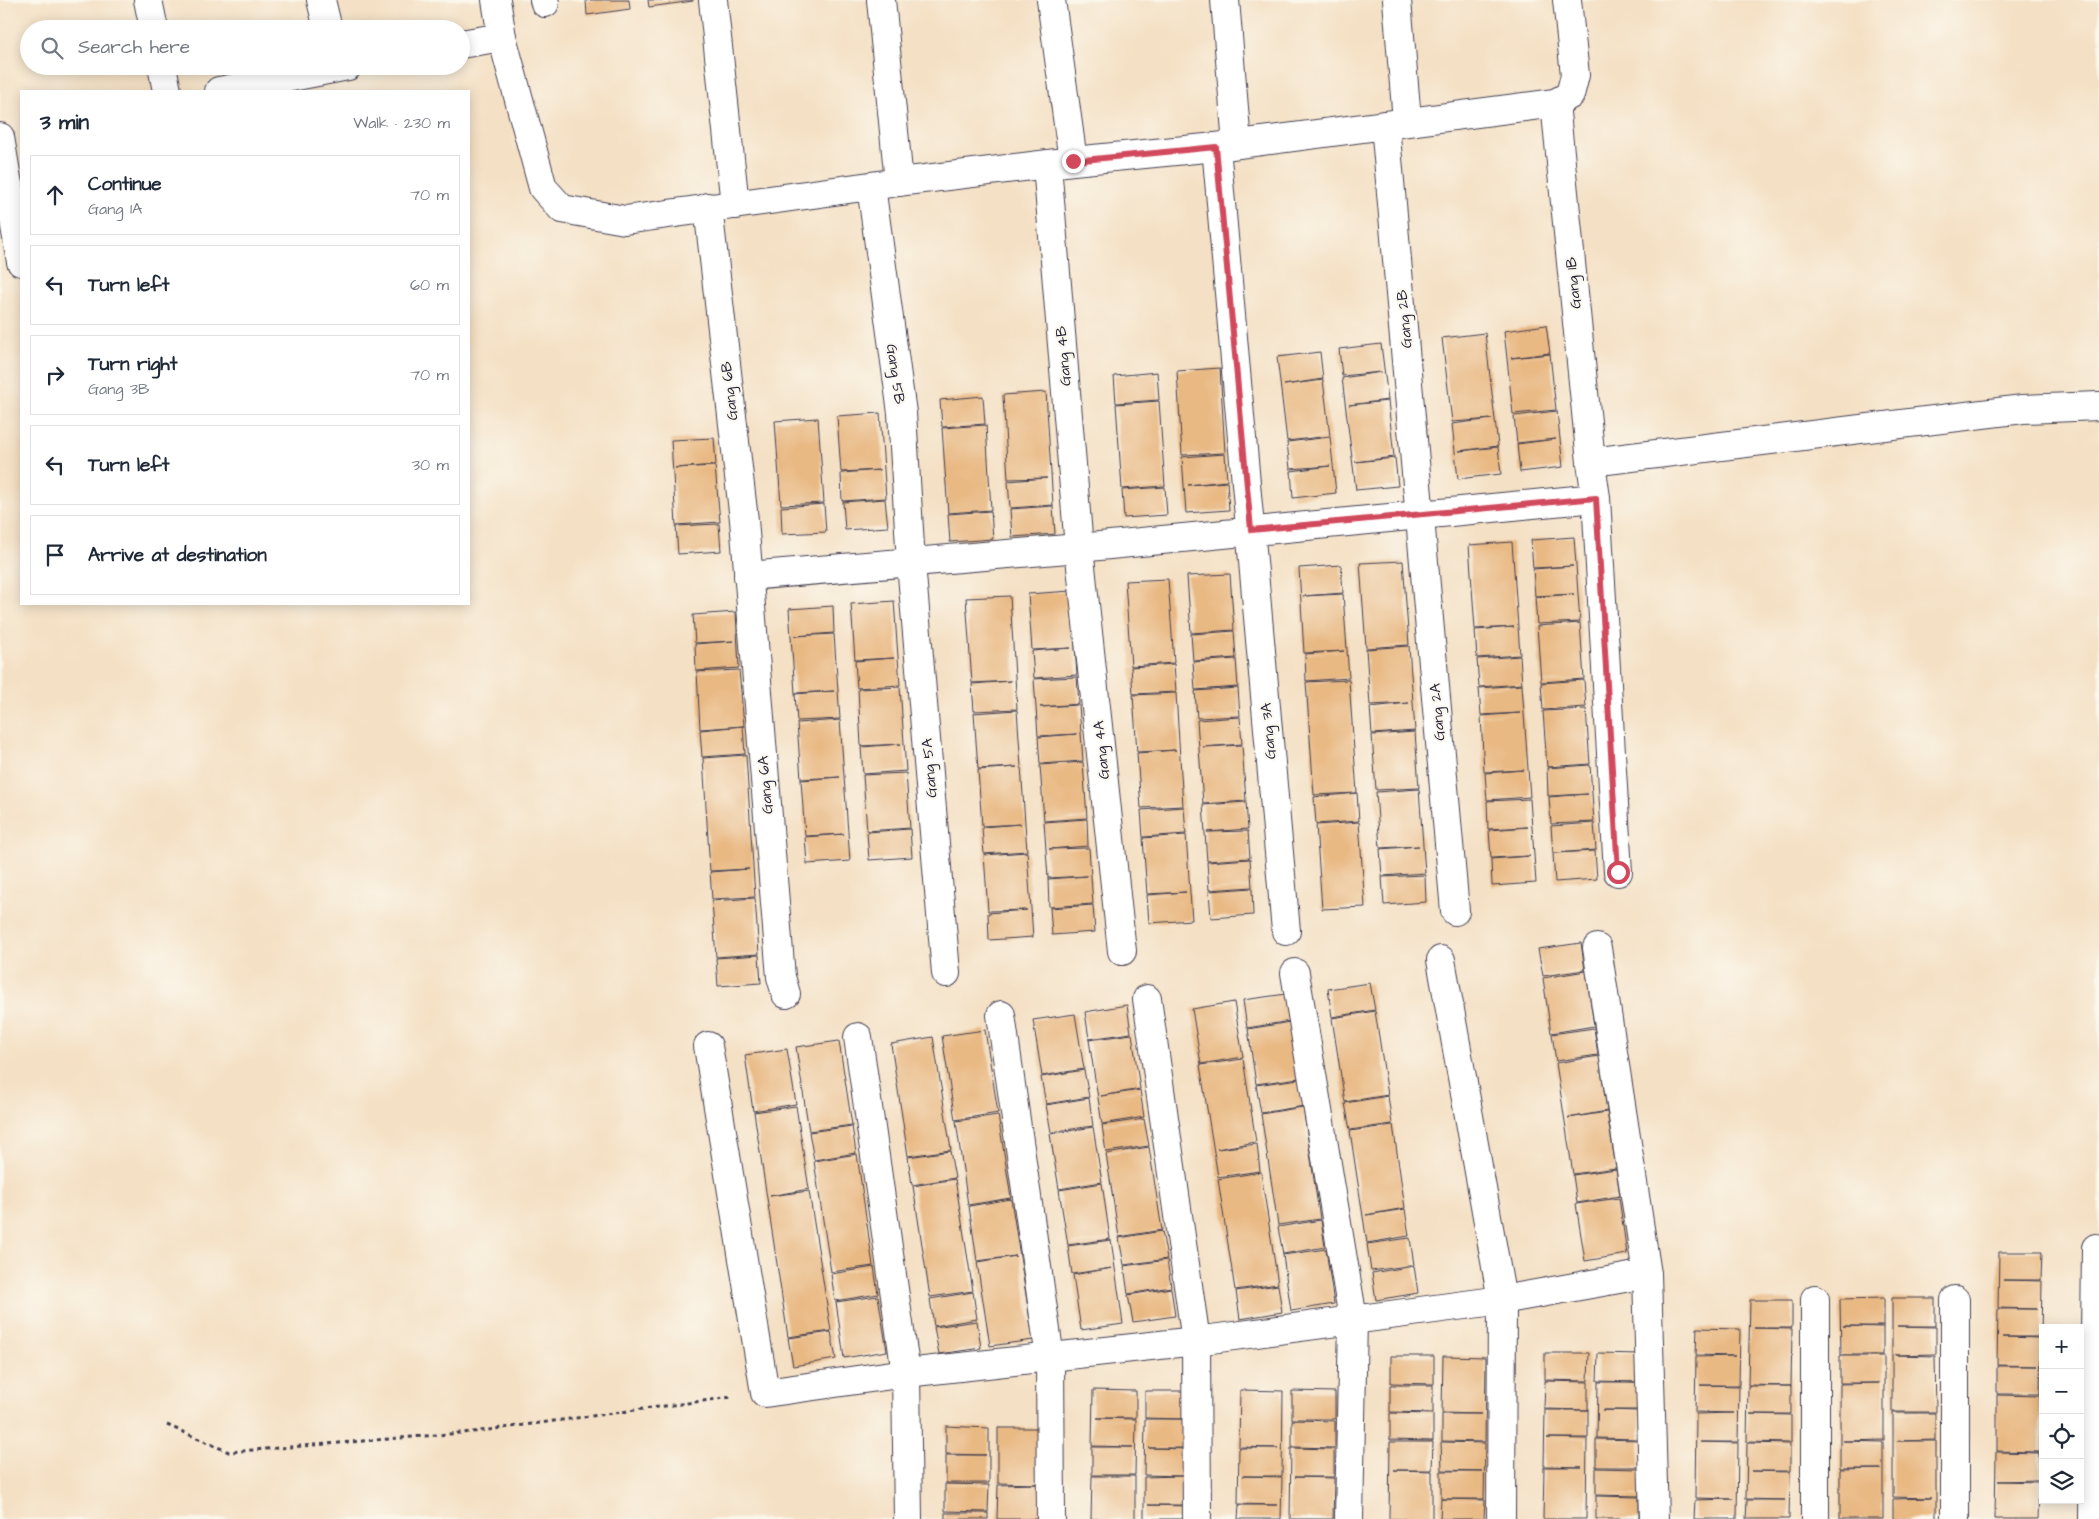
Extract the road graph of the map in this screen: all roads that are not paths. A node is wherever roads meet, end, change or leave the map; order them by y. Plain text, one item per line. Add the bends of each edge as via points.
1 (148, 0) edge
2 (321, 0) edge
3 (496, 0) edge
4 (713, 0) edge
5 (881, 0) edge
6 (1051, 0) edge
7 (1226, 0) edge
8 (1397, 0) edge
9 (1567, 0) edge
10 (152, 20) edge
11 (326, 20) edge
12 (502, 37) junction
13 (470, 42) edge
14 (164, 75) edge
15 (327, 75) edge
16 (167, 90) edge
17 (226, 90) edge
18 (1555, 103) junction
19 (1396, 123) junction
20 (20, 130) edge
21 (0, 135) edge
22 (1226, 146) junction
23 (1060, 163) junction
24 (899, 182) junction
25 (871, 186) junction
26 (735, 205) junction
27 (708, 207) junction
28 (20, 256) edge
29 (2099, 406) edge
30 (1591, 462) junction
31 (1596, 498) junction
32 (1421, 514) junction
33 (1251, 530) junction
34 (1080, 548) junction
35 (911, 563) junction
36 (748, 576) junction
37 (1618, 872) dead end
38 (1455, 911) dead end
39 (1286, 931) dead end
40 (1597, 948) dead end
41 (1122, 951) dead end
42 (1441, 960) dead end
43 (946, 973) dead end
44 (1295, 973) dead end
45 (786, 994) dead end
46 (1146, 999) dead end
47 (1002, 1015) dead end
48 (858, 1037) dead end
49 (708, 1046) dead end
50 (2096, 1248) dead end
51 (1647, 1274) junction
52 (1815, 1299) dead end
53 (1502, 1300) junction
54 (1955, 1300) dead end
55 (1353, 1319) junction
56 (1196, 1342) junction
57 (1050, 1358) junction
58 (906, 1373) junction
59 (908, 1519) edge
60 (1051, 1519) edge
61 (1197, 1519) edge
62 (1349, 1519) edge
63 (1501, 1519) edge
64 (1654, 1519) edge
65 (1815, 1519) edge
66 (1955, 1519) edge
67 (2093, 1519) edge

1 - 10 street
2 - 11 street
3 - 12 street
4 - 26 street
5 - 24 street
6 - 23 street, Gang 4B
7 - 22 street, Gang 3A
8 - 19 street, Gang 2B
9 - 18 street via 1576,75 1570,95
12 - 13 street
12 - 27 street via 543,188 562,209 625,220
14 - 16 street
15 - 17 street
18 - 19 street
18 - 30 street, Gang 1B
19 - 22 street
19 - 32 street, Gang 2B
20 - 21 street
21 - 28 street
22 - 23 street
22 - 33 street, Gang 3A
23 - 24 street
23 - 34 street, Gang 4B
24 - 25 street
25 - 26 street
25 - 35 street, Gang 5B via 902,413
26 - 27 street
27 - 36 street, Gang 6B
29 - 30 street via 2023,409
30 - 31 street, Gang 1B
31 - 32 street
31 - 37 street, Gang 1B
32 - 33 street
32 - 38 street, Gang 2A
33 - 34 street
33 - 39 street, Gang 3A
34 - 35 street
34 - 41 street, Gang 4A
35 - 36 street
35 - 43 street, Gang 5A
36 - 45 street, Gang 6A via 781,977
40 - 51 street
42 - 53 street
44 - 55 street
46 - 56 street
47 - 57 street
48 - 58 street
49 - 58 street via 765,1393
50 - 67 street
51 - 53 street
51 - 64 street
52 - 65 street
53 - 55 street
53 - 63 street
54 - 66 street
55 - 56 street
55 - 62 street
56 - 57 street
56 - 61 street
57 - 58 street
57 - 60 street
58 - 59 street

